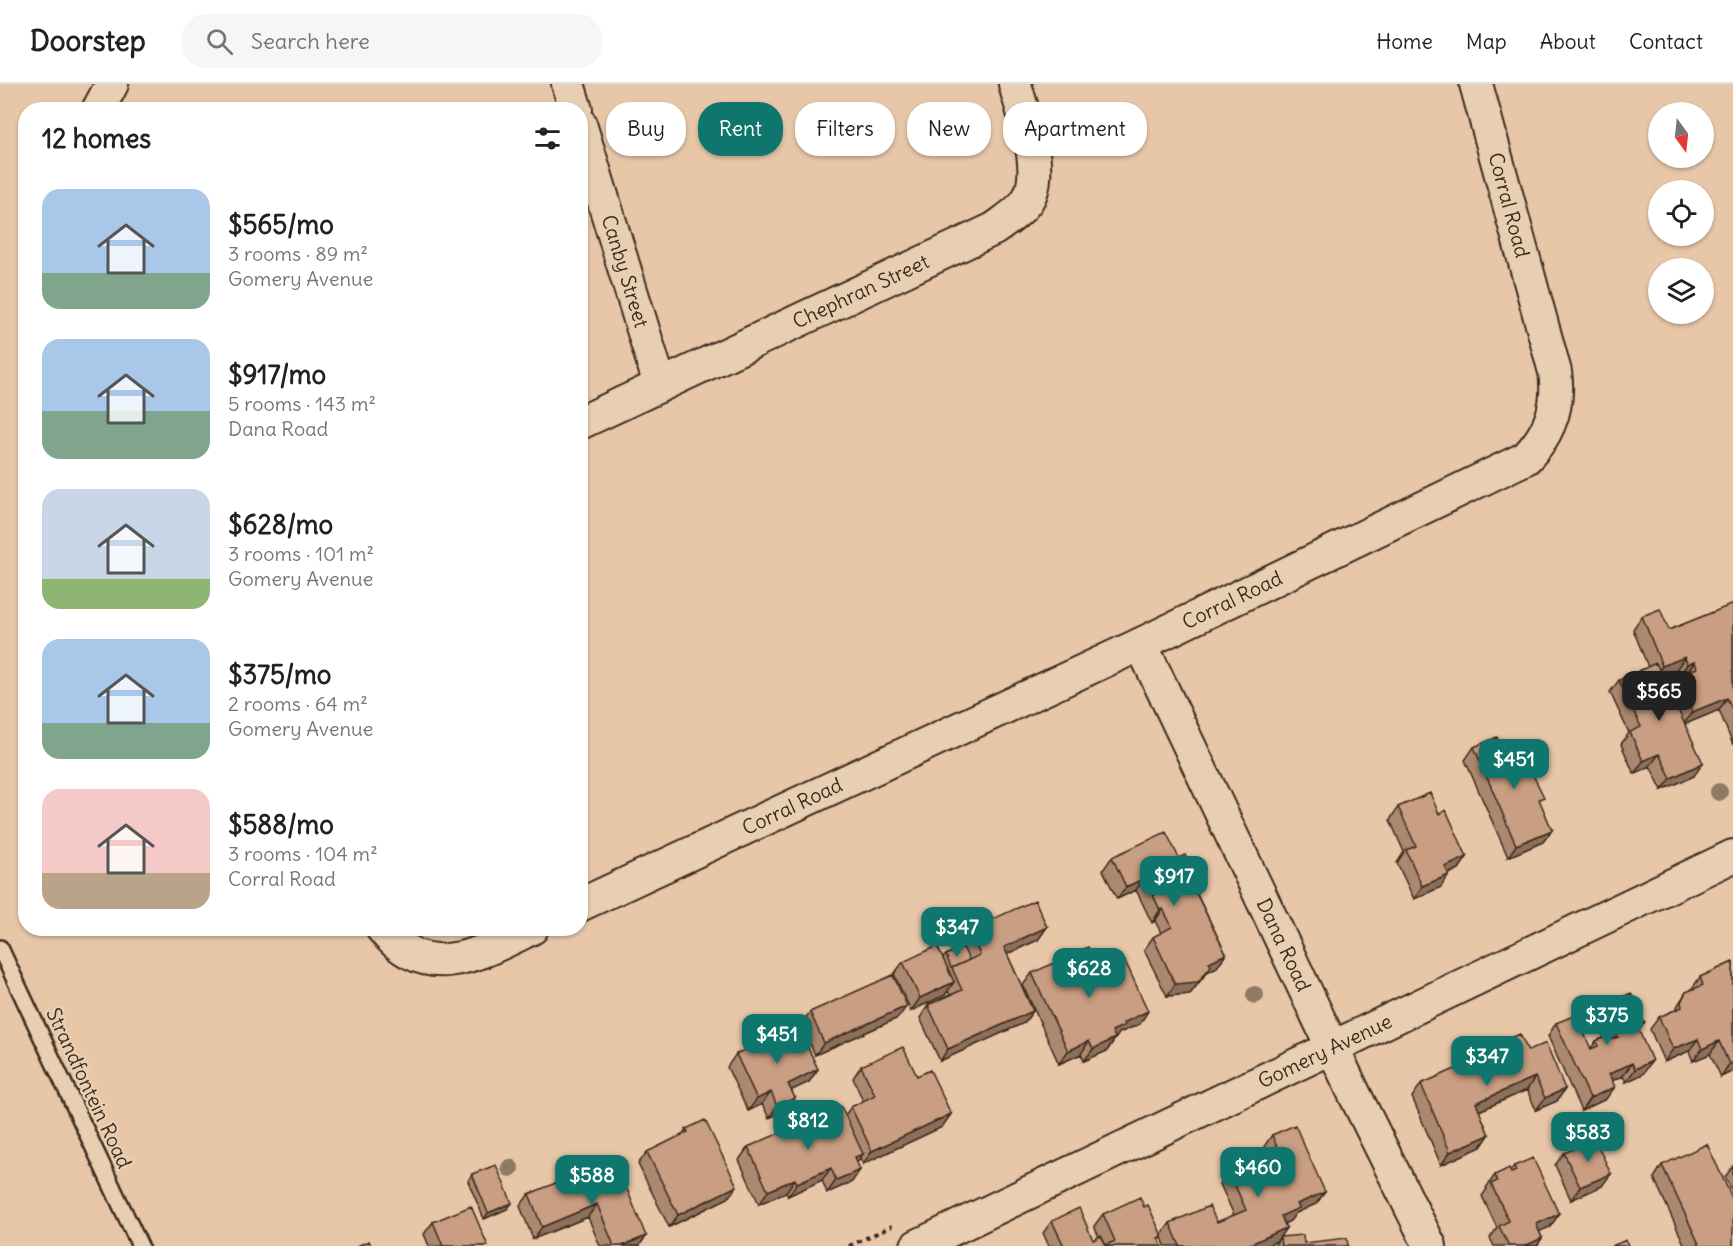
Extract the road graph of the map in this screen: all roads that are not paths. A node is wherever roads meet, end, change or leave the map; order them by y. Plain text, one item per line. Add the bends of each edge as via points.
1 (112, 84) edge
2 (568, 84) edge
3 (1015, 84) edge
4 (1476, 84) edge
5 (102, 102) edge
6 (574, 102) edge
7 (588, 150) edge
8 (660, 385) junction
9 (588, 419) edge
10 (1140, 644) junction
11 (1733, 856) edge
12 (588, 901) edge
13 (388, 936) edge
14 (515, 936) edge
15 (0, 948) edge
16 (1334, 1048) junction
17 (140, 1246) edge
18 (917, 1246) edge
19 (1430, 1246) edge

1 - 5 street
2 - 6 street
3 - 8 street, Chephran Street via 1035,181 1018,212 994,229
4 - 10 street, Corral Road via 1555,372 1555,407 1540,443 1526,458
7 - 8 street, Canby Street
8 - 9 street, Chephran Street
10 - 12 street, Corral Road
10 - 16 street, Dana Road
11 - 16 street, Gomery Avenue
13 - 14 street via 395,944 428,960 453,961
15 - 17 lane, Strandfontein Road
16 - 18 street, Gomery Avenue
16 - 19 street, Dana Road

